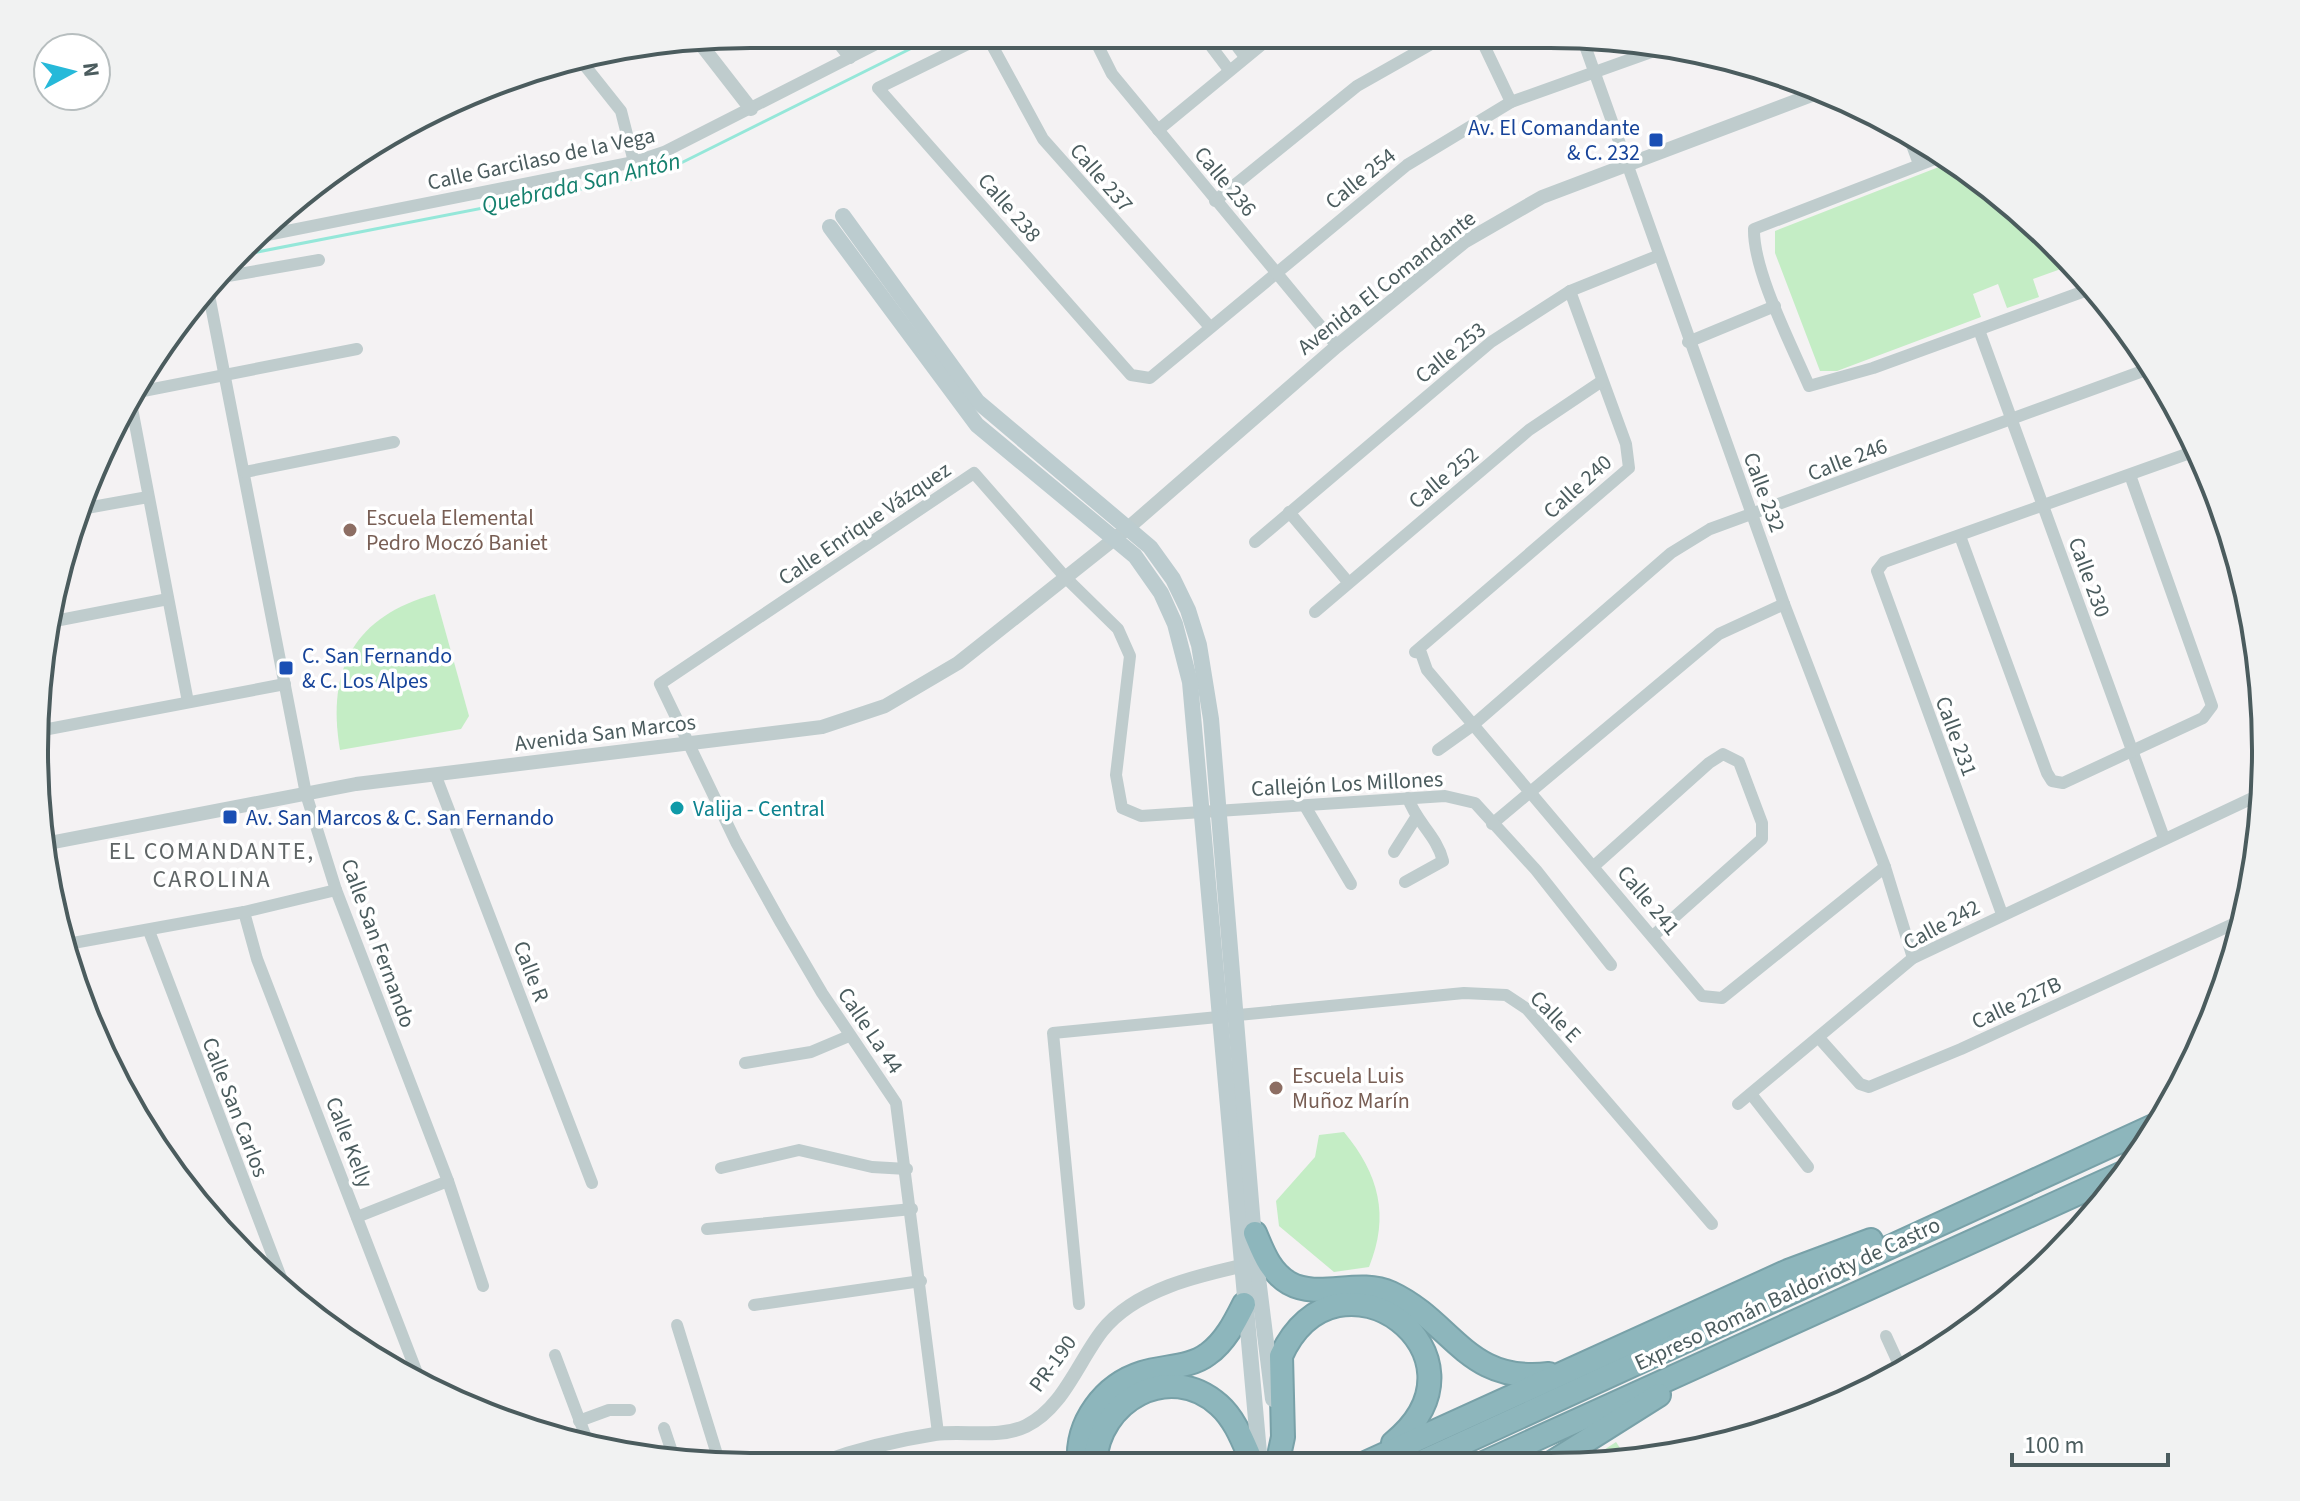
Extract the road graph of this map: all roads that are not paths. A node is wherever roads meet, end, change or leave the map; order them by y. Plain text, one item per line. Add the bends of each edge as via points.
1 (842, 48) edge
2 (869, 48) edge
3 (960, 48) edge
4 (992, 48) edge
5 (1099, 48) edge
6 (1212, 48) edge
7 (1238, 48) edge
8 (1257, 48) edge
9 (1424, 48) edge
10 (1485, 48) edge
11 (705, 50) edge
12 (1587, 50) edge
13 (1645, 55) edge
14 (1245, 57) junction
15 (850, 58) junction
16 (586, 68) edge
17 (1229, 70) junction
18 (1597, 73) junction
19 (1807, 97) edge
20 (1511, 102) junction
21 (751, 109) junction
22 (1158, 130) junction
23 (1914, 150) edge
24 (1931, 160) edge
25 (634, 162) junction
26 (1919, 164) junction
27 (1625, 167) junction
28 (1215, 201) junction
29 (275, 233) edge
30 (1657, 256) junction
31 (319, 260) dead end
32 (1277, 272) junction
33 (234, 275) edge
34 (1570, 291) junction
35 (2082, 292) edge
36 (210, 301) edge
37 (1775, 306) junction
38 (1210, 327) junction
39 (1979, 330) junction
40 (1688, 342) junction
41 (1337, 346) junction
42 (357, 349) dead end
43 (1118, 360) joint
44 (2141, 372) edge
45 (226, 375) junction
46 (1602, 381) junction
47 (147, 390) edge
48 (133, 415) edge
49 (2011, 420) junction
50 (394, 442) dead end
51 (2186, 454) edge
52 (245, 472) junction
53 (2130, 475) junction
54 (148, 497) junction
55 (2043, 506) junction
56 (92, 507) edge
57 (1289, 512) junction
58 (1753, 517) junction
59 (1128, 528) junction
60 (1960, 536) junction
61 (1114, 540) junction
62 (1255, 542) dead end
63 (1066, 578) junction
64 (1348, 582) junction
65 (168, 599) junction
66 (1784, 604) junction
67 (1315, 612) dead end
68 (60, 620) edge
69 (1421, 653) joint
70 (285, 684) junction
71 (660, 684) joint
72 (188, 702) junction
73 (1473, 725) junction
74 (49, 729) edge
75 (690, 743) junction
76 (1438, 750) dead end
77 (2132, 751) junction
78 (435, 774) junction
79 (306, 794) junction
80 (1531, 794) junction
81 (1408, 798) junction
82 (2250, 799) edge
83 (1305, 806) junction
84 (1219, 809) junction
85 (1201, 813) junction
86 (1415, 819) junction
87 (1492, 824) junction
88 (2164, 838) junction
89 (54, 842) edge
90 (1394, 852) dead end
91 (1594, 866) junction
92 (1885, 867) junction
93 (1405, 882) dead end
94 (1351, 884) dead end
95 (336, 890) junction
96 (244, 912) junction
97 (2002, 914) junction
98 (2230, 926) edge
99 (149, 931) junction
100 (1653, 936) junction
101 (75, 943) edge
102 (1913, 958) junction
103 (1611, 965) dead end
104 (1244, 1014) junction
105 (1218, 1017) junction
106 (849, 1036) junction
107 (1819, 1038) junction
108 (745, 1063) dead end
109 (1751, 1094) junction
110 (1738, 1104) dead end
111 (2139, 1132) edge
112 (1808, 1167) dead end
113 (721, 1168) dead end
114 (907, 1169) junction
115 (448, 1181) junction
116 (2104, 1181) edge
117 (592, 1183) dead end
118 (912, 1209) junction
119 (357, 1217) junction
120 (1942, 1221) junction
121 (1712, 1224) dead end
122 (707, 1229) dead end
123 (1255, 1233) junction
124 (1248, 1264) junction
125 (278, 1271) edge
126 (921, 1281) junction
127 (483, 1286) dead end
128 (1079, 1304) dead end
129 (1244, 1304) junction
130 (754, 1305) dead end
131 (677, 1325) dead end
132 (1886, 1336) dead end
133 (555, 1355) dead end
134 (1897, 1361) edge
135 (415, 1368) edge
136 (1689, 1369) junction
137 (1562, 1372) junction
138 (630, 1410) dead end
139 (579, 1421) junction
140 (664, 1428) dead end
141 (584, 1433) edge
142 (938, 1433) junction
143 (671, 1448) edge
144 (716, 1451) edge
145 (1569, 1452) edge
146 (849, 1453) edge
147 (1080, 1453) edge
148 (1096, 1453) edge
149 (1248, 1453) edge
150 (1259, 1453) edge
151 (1279, 1453) edge
152 (1281, 1453) edge
153 (1377, 1453) edge
154 (1387, 1453) edge
155 (1441, 1453) edge
156 (1505, 1453) edge

1 - 15 street
2 - 15 street, Calle Garcilaso de la Vega
3 - 43 street, Calle 238 via 878,88
4 - 38 street, Calle 237 via 1043,139
5 - 22 street, Calle 236 via 1112,74
6 - 17 street
7 - 14 street
8 - 14 street
9 - 28 street via 1357,86
10 - 20 street
11 - 21 street
12 - 18 street, Calle 232
13 - 18 street, Calle 254
14 - 17 street
15 - 21 street, Calle Garcilaso de la Vega
16 - 25 street via 621,111
17 - 22 street
18 - 20 street, Calle 254
18 - 27 street, Calle 232
19 - 27 street, Avenida El Comandante
20 - 32 street, Calle 254 via 1407,165
21 - 25 street, Calle Garcilaso de la Vega
22 - 28 street, Calle 236
23 - 26 street
24 - 26 street
25 - 29 street, Calle Garcilaso de la Vega
26 - 37 street via 1754,229 1753,242
27 - 30 street, Calle 232
27 - 41 street, Avenida El Comandante via 1542,197 1464,242
28 - 32 street, Calle 236
30 - 34 street, Calle 253
30 - 40 street, Calle 232
31 - 33 street
32 - 38 street, Calle 254
32 - 41 street, Calle 236
34 - 46 street, Calle 240
34 - 57 street, Calle 253 via 1491,342
35 - 39 street
36 - 45 street, Calle San Fernando
37 - 39 street via 1809,386
37 - 40 street
38 - 43 street, Calle 254 via 1150,378 1131,375
39 - 49 street, Calle 230
40 - 58 street, Calle 232
41 - 59 street, Avenida El Comandante
42 - 45 street
44 - 49 street, Calle 246
45 - 47 street
45 - 52 street, Calle San Fernando
46 - 64 street, Calle 252 via 1529,430
46 - 69 street, Calle 240 via 1626,444 1629,468 1415,652
48 - 54 street
49 - 55 street, Calle 230
49 - 58 street, Calle 246
50 - 52 street
51 - 53 street
52 - 70 street, Calle San Fernando
53 - 55 street
53 - 77 street via 2212,706 2203,718
54 - 56 street
54 - 65 street
55 - 60 street
55 - 77 street, Calle 230
57 - 62 street, Calle 253
57 - 64 street
58 - 66 street, Calle 232
58 - 73 street, Calle 246 via 1710,529 1671,553
59 - 61 street, Avenida El Comandante
59 - 61 main road via 977,401 836,222 977,425
59 - 84 main road via 1173,579 1192,621 1205,673
60 - 77 street via 2052,781 2063,783
60 - 97 street, Calle 231 via 1884,562 1877,571
61 - 63 street, Avenida San Marcos
61 - 85 main road via 1135,556 1175,624 1190,682
63 - 71 street, Calle Enrique Vázquez via 974,473
63 - 75 street, Avenida San Marcos via 958,663 885,706 822,727
63 - 85 street, Calle Enrique Vázquez via 1118,629 1130,656 1116,775 1122,808 1141,816
64 - 67 street, Calle 252
65 - 68 street
65 - 72 street
66 - 80 street via 1719,634
66 - 92 street, Calle 232
69 - 73 street, Calle 241 via 1427,670
70 - 72 street
70 - 79 street, Calle San Fernando
71 - 75 street, Calle La 44
72 - 74 street
73 - 76 street, Calle 246
73 - 80 street, Calle 241
75 - 78 street, Avenida San Marcos
75 - 106 street, Calle La 44 via 736,842
77 - 88 street, Calle 230
78 - 79 street, Avenida San Marcos
78 - 117 street, Calle R
79 - 89 street, Avenida San Marcos
79 - 95 street, Calle San Fernando
80 - 87 street
80 - 91 street, Calle 241
81 - 83 street, Callejón Los Millones
81 - 86 street
81 - 87 street, Callejón Los Millones via 1445,796 1475,803
82 - 88 street, Calle 242
83 - 84 street, Callejón Los Millones
83 - 94 street
84 - 85 street, Callejón Los Millones
84 - 104 main road
85 - 105 main road
86 - 90 street
86 - 93 street via 1440,849 1443,861
87 - 103 street, Callejón Los Millones
88 - 97 street, Calle 242
91 - 100 street, Calle 241
91 - 100 street via 1706,766 1723,754 1739,762 1762,823 1762,839
92 - 100 street, Calle 241 via 1722,998 1702,996
92 - 102 street, Calle 232
95 - 96 street
95 - 115 street, Calle San Fernando
96 - 99 street
96 - 119 street, Calle Kelly via 257,959
97 - 102 street, Calle 242
98 - 107 street, Calle 227B via 1869,1087 1860,1084
99 - 101 street
99 - 125 street, Calle San Carlos
102 - 107 street, Calle 242
104 - 105 street, Calle E
104 - 121 street, Calle E via 1479,992 1506,995 1527,1009
104 - 123 main road
105 - 124 main road
105 - 128 street, Calle E via 1053,1033
106 - 108 street via 811,1052
106 - 114 street, Calle La 44 via 896,1103
107 - 109 street, Calle 242
109 - 110 street, Calle 242
109 - 112 street
111 - 120 highway, Expreso Román Baldorioty de Castro
113 - 114 street via 799,1150 872,1167
114 - 118 street, Calle La 44
115 - 119 street
115 - 127 street, Calle San Fernando
116 - 136 highway, Expreso Román Baldorioty de Castro
118 - 122 street
118 - 126 street, Calle La 44
119 - 135 street, Calle Kelly
120 - 137 highway via 1788,1271
120 - 155 highway, Expreso Román Baldorioty de Castro
123 - 124 main road
123 - 137 highway via 1271,1268 1297,1287 1378,1288 1410,1304 1486,1367 1517,1375
124 - 129 main road
124 - 142 street, PR-190 / PR-190 via 1171,1285 1129,1307 1104,1329 1058,1399 1028,1425 1007,1432
124 - 151 main road
126 - 130 street
126 - 142 street, Calle La 44
129 - 147 highway via 1210,1353 1143,1373 1110,1391 1082,1432
129 - 150 main road
131 - 144 street
132 - 134 street
133 - 139 street
136 - 145 highway via 1653,1400
136 - 156 highway, Expreso Román Baldorioty de Castro
137 - 154 highway
138 - 139 street via 609,1410
139 - 141 street
140 - 143 street
142 - 146 street, PR-190 / PR-190
148 - 149 highway via 1099,1436 1120,1405 1144,1391 1174,1386 1198,1391 1221,1406
152 - 153 highway via 1281,1356 1286,1345 1317,1313 1363,1304 1391,1313 1413,1330 1427,1357 1429,1384 1415,1423

